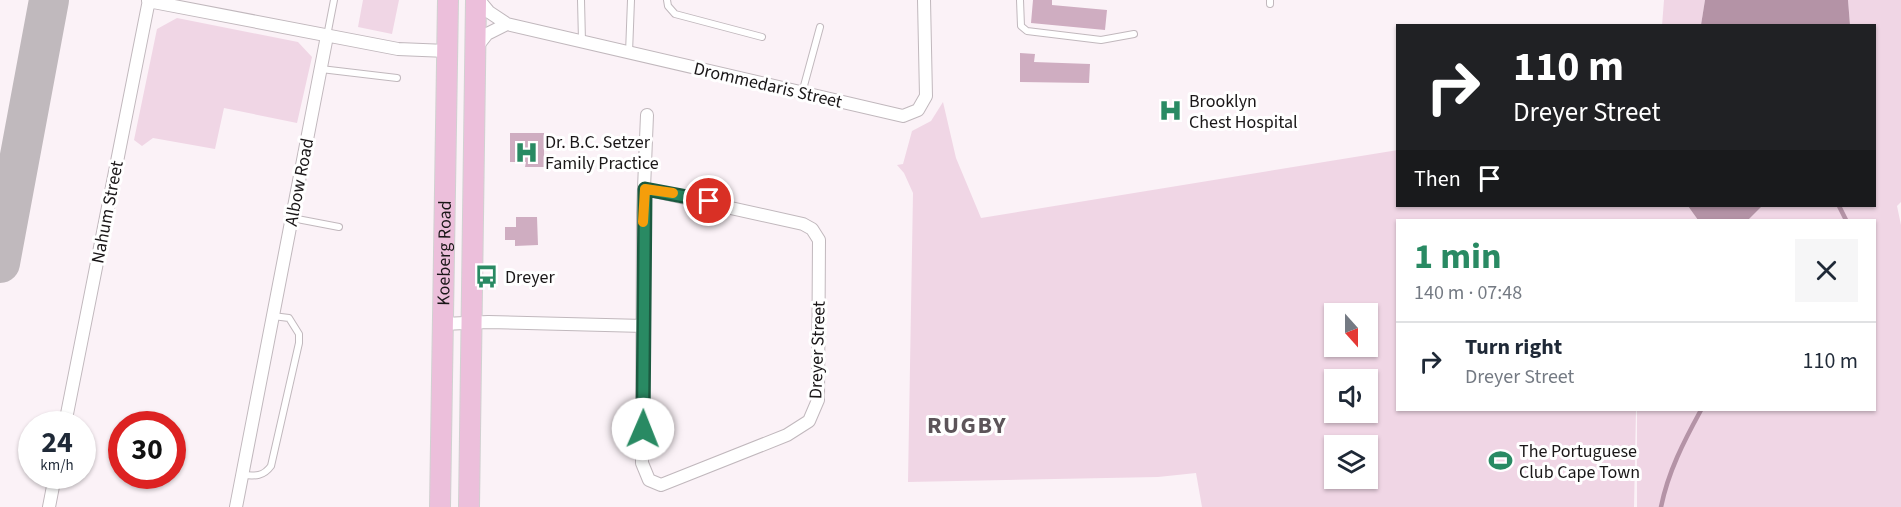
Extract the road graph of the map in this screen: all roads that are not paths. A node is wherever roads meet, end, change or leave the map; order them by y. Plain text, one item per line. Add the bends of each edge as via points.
1 (334, 0) edge
2 (448, 0) edge
3 (478, 0) edge
4 (581, 0) edge
5 (631, 0) edge
6 (667, 0) edge
7 (924, 0) edge
8 (1020, 0) edge
9 (148, 1) edge
10 (507, 24) junction
11 (820, 27) dead end
12 (1134, 34) dead end
13 (327, 36) junction
14 (762, 37) dead end
15 (582, 42) junction
16 (475, 49) junction
17 (447, 51) junction
18 (629, 53) junction
19 (321, 69) junction
20 (397, 78) dead end
21 (802, 93) junction
22 (647, 115) dead end
23 (645, 189) junction
24 (292, 218) junction
25 (339, 226) dead end
26 (273, 316) junction
27 (472, 323) junction
28 (443, 324) junction
29 (644, 326) junction
30 (68, 411) edge
31 (242, 475) junction
32 (52, 489) edge
33 (49, 507) edge
34 (236, 507) edge
35 (440, 507) edge
36 (469, 507) edge

1 - 13 lane
2 - 17 main road, Koeberg Road
3 - 10 street, Drommedaris Street
3 - 16 main road, Koeberg Road
4 - 15 lane
5 - 18 lane
6 - 14 lane via 675,14
7 - 21 street, Drommedaris Street via 927,88 925,101 914,113 892,115
8 - 12 lane via 1021,26 1027,31 1101,40
9 - 13 street
9 - 30 street, Nahum Street
10 - 15 street, Drommedaris Street
10 - 16 street via 487,34
11 - 21 lane
13 - 17 street via 398,49
13 - 19 street, Albow Road
15 - 18 street, Drommedaris Street
16 - 27 main road, Koeberg Road
17 - 28 main road, Koeberg Road
18 - 21 street, Drommedaris Street
19 - 20 lane
19 - 24 street, Albow Road
22 - 23 street, Dreyer Street
23 - 29 street, Dreyer Street
23 - 29 street, Dreyer Street via 752,211 812,229 819,240 818,400 809,421 787,435 667,483 653,483 645,476 642,463
24 - 25 lane
24 - 26 street, Albow Road
26 - 31 street, Albow Road
26 - 31 lane via 289,318 299,334 299,343 271,466 257,476
27 - 28 street
27 - 29 street
27 - 36 main road, Koeberg Road
28 - 35 main road, Koeberg Road
31 - 34 street, Albow Road
32 - 33 street

